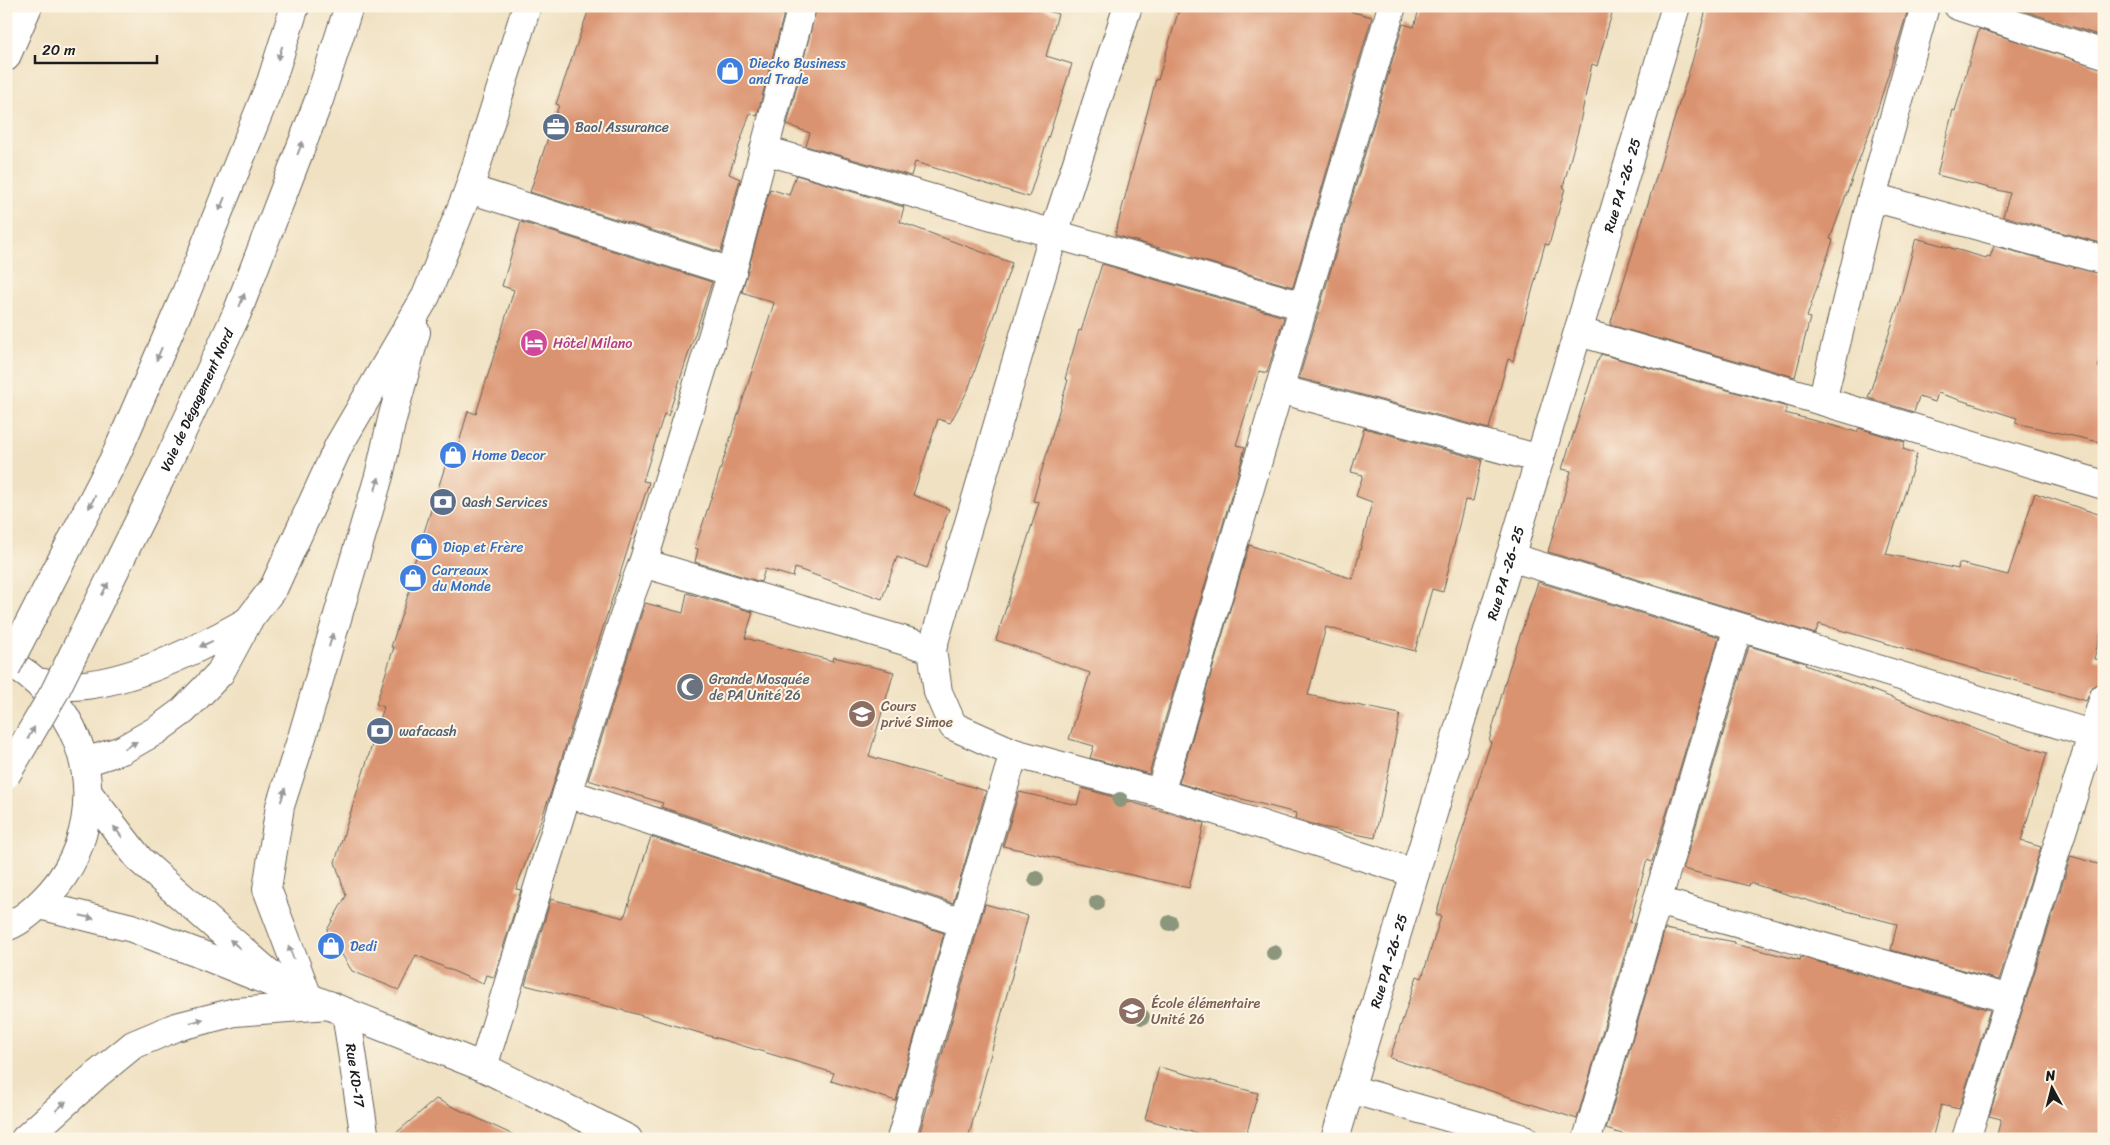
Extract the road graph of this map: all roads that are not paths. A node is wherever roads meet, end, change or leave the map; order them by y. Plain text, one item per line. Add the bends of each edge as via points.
1 (28, 6) edge
2 (295, 6) edge
3 (349, 6) edge
4 (526, 6) edge
5 (802, 6) edge
6 (1128, 6) edge
7 (1392, 6) edge
8 (1676, 6) edge
9 (1925, 6) edge
10 (1958, 6) edge
11 (2104, 54) edge
12 (6, 57) edge
13 (764, 150) junction
14 (468, 189) junction
15 (1872, 197) junction
16 (1054, 233) junction
17 (2104, 260) edge
18 (732, 272) junction
19 (426, 296) junction
20 (1303, 306) junction
21 (1578, 332) junction
22 (1279, 389) junction
23 (1822, 402) junction
24 (1540, 458) junction
25 (2104, 486) edge
26 (1510, 557) junction
27 (643, 563) junction
28 (248, 620) junction
29 (1738, 627) junction
30 (932, 649) junction
31 (6, 662) edge
32 (6, 668) edge
33 (38, 682) junction
34 (2104, 697) edge
35 (2098, 736) edge
36 (1014, 753) junction
37 (85, 762) junction
38 (6, 775) edge
39 (88, 793) junction
40 (567, 793) junction
41 (1160, 793) junction
42 (1415, 873) junction
43 (1657, 901) junction
44 (39, 905) junction
45 (963, 923) junction
46 (6, 927) edge
47 (2010, 999) junction
48 (317, 1001) junction
49 (483, 1067) junction
50 (1350, 1089) junction
51 (25, 1139) edge
52 (365, 1139) edge
53 (628, 1139) edge
54 (901, 1139) edge
55 (1335, 1139) edge
56 (1524, 1139) edge
57 (1587, 1139) edge
58 (1966, 1139) edge

1 - 12 main road
2 -> 32 main road, bridge via 271,82 116,455
38 -> 3 main road, Voie de Dégagement Nord, bridge via 54,693 161,477 237,313 319,100
4 - 14 main road
5 - 13 main road
6 - 16 main road
7 - 20 main road
8 - 21 main road, Rue PA -26- 25
9 - 15 main road
10 - 11 main road
13 - 16 main road
13 - 18 main road
14 - 18 main road
14 - 19 main road
15 - 17 main road
15 - 23 main road
16 - 20 main road
16 - 30 main road
18 - 27 main road
19 - 28 main road via 339,445 274,587
48 -> 19 main road, Rue KD-17 via 267,889 280,806 377,486
20 - 22 main road
21 - 23 main road
21 - 24 main road, Rue PA -26- 25
22 - 24 main road
22 - 41 main road
23 - 25 main road
24 - 26 main road, Rue PA -26- 25
26 - 29 main road
26 - 42 main road, Rue PA -26- 25
27 - 30 main road
27 - 40 main road
28 -> 33 main road via 211,642 140,672 104,682 72,686
37 -> 28 main road via 122,750 183,711 220,673
29 - 35 main road
29 - 43 main road
30 - 36 main road via 938,692 953,726
31 - 33 main road
33 - 37 main road via 75,732
34 - 35 main road
35 - 47 main road
36 - 41 main road
36 - 45 main road
37 - 39 main road
39 - 44 main road via 86,825 76,854 60,882
48 -> 39 main road via 140,860
40 - 45 main road
40 - 49 main road
41 - 42 main road
42 - 50 main road, Rue PA -26- 25
43 - 47 main road
43 - 57 main road
44 - 46 main road
44 -> 48 main road via 132,928
45 - 54 main road
47 - 58 main road
48 - 49 main road
51 -> 48 main road via 133,1045 176,1027 235,1012
48 - 52 main road, Rue KD-17
49 - 53 main road
50 - 55 main road, Rue PA -26- 25
50 - 56 main road

